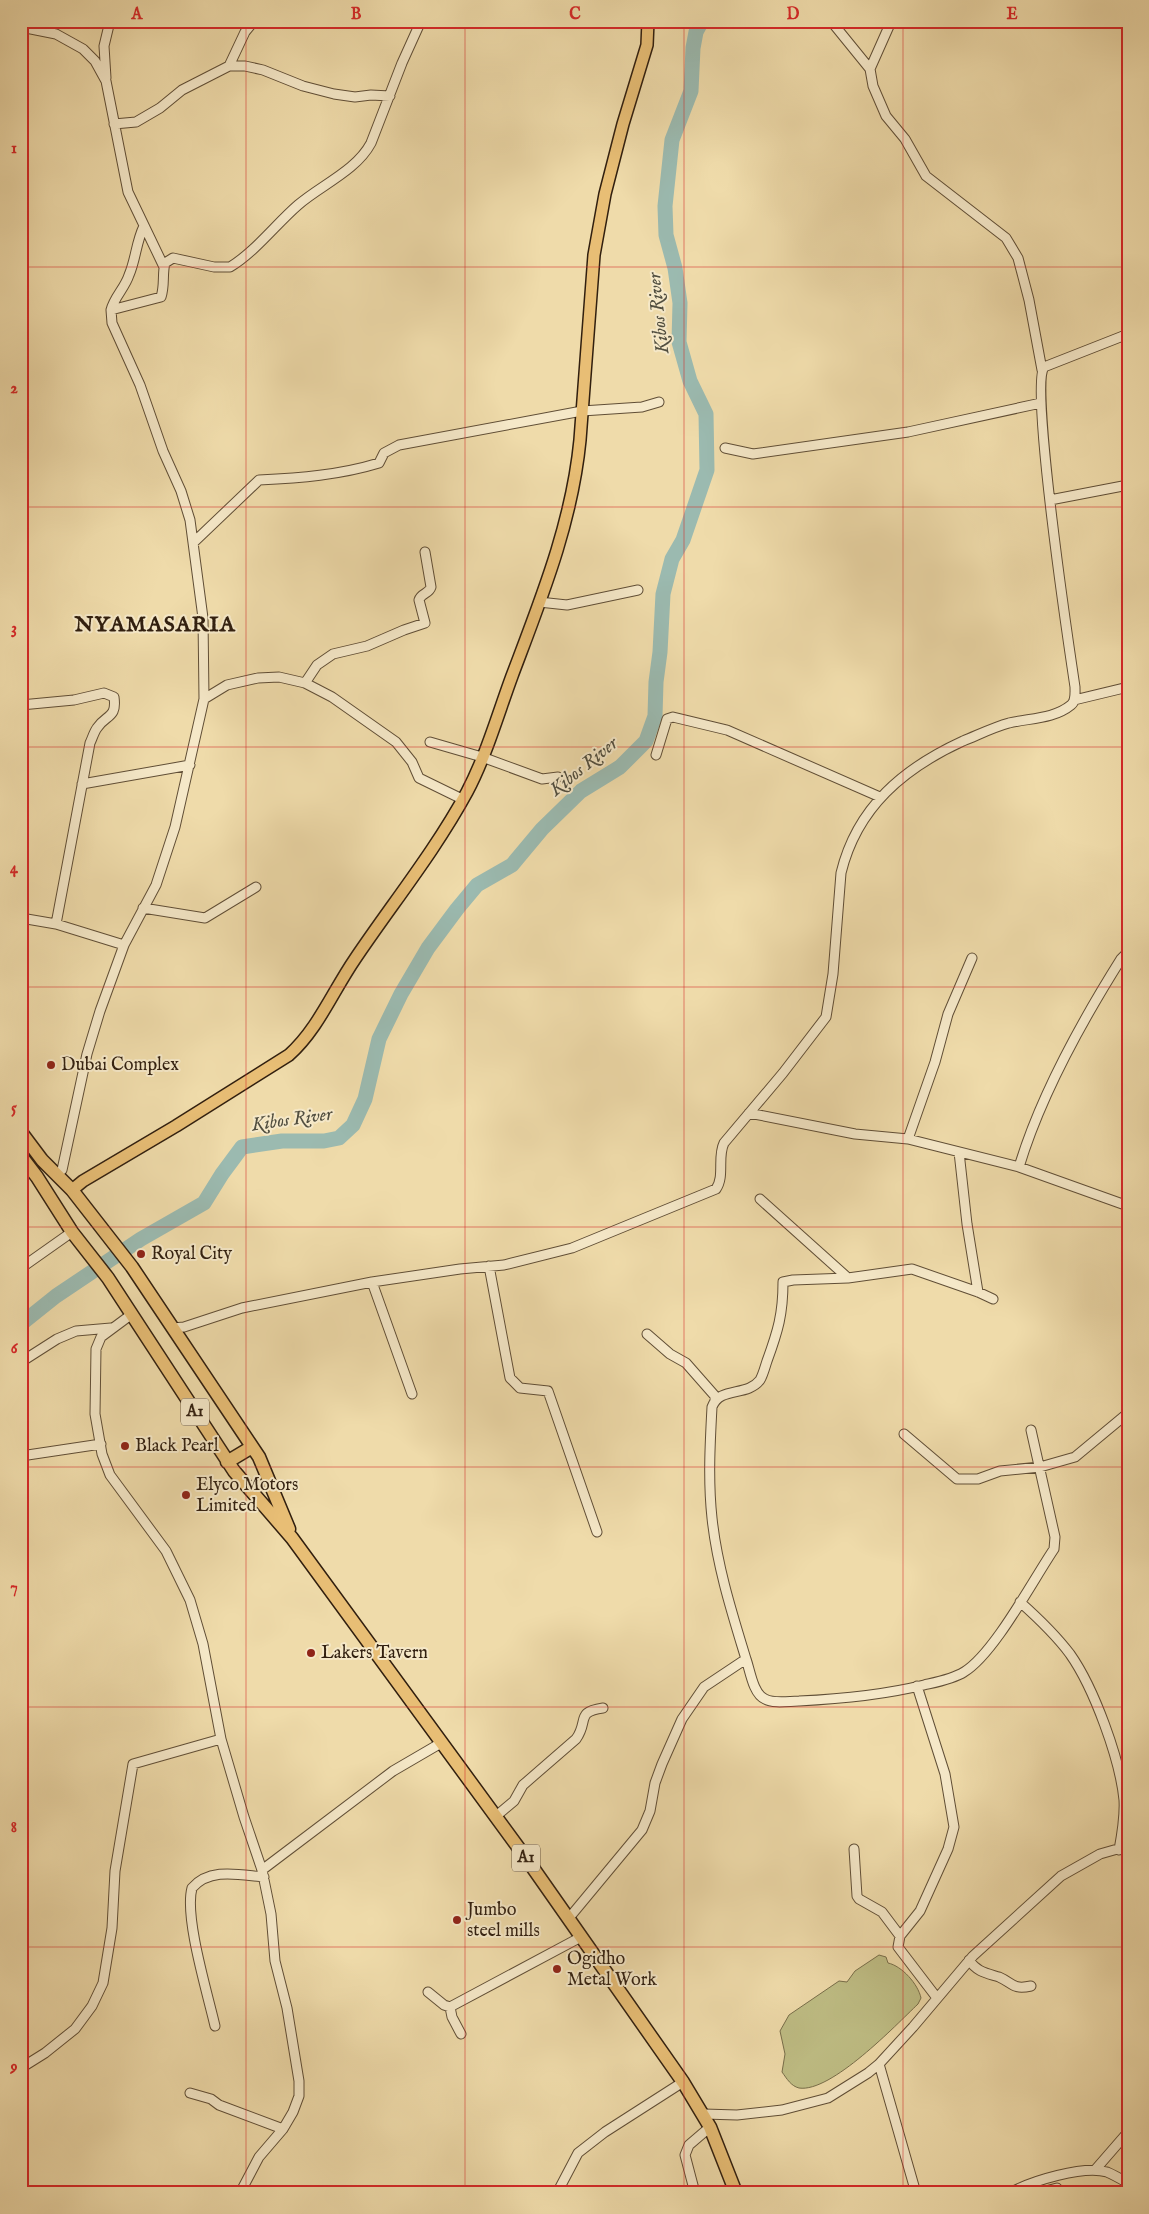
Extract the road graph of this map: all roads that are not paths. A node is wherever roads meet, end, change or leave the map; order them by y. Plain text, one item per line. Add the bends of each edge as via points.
1 (110, 21) edge
2 (254, 21) edge
3 (421, 21) edge
4 (648, 21) edge
5 (831, 21) edge
6 (890, 24) dead end
7 (21, 28) edge
8 (229, 66) junction
9 (870, 69) junction
10 (106, 82) junction
11 (390, 96) junction
12 (114, 124) junction
13 (144, 226) junction
14 (164, 267) junction
15 (111, 310) junction
16 (1128, 334) edge
17 (1042, 370) junction
18 (658, 402) dead end
19 (1041, 403) junction
20 (582, 411) junction
21 (725, 448) dead end
22 (1128, 485) edge
23 (1050, 500) junction
24 (193, 543) junction
25 (425, 552) dead end
26 (638, 590) dead end
27 (539, 602) junction
28 (305, 683) junction
29 (1128, 687) edge
30 (204, 699) junction
31 (1074, 700) junction
32 (21, 705) edge
33 (430, 742) dead end
34 (656, 755) dead end
35 (482, 757) junction
36 (190, 765) junction
37 (558, 777) dead end
38 (82, 784) junction
39 (880, 797) junction
40 (462, 799) junction
41 (256, 887) dead end
42 (143, 908) junction
43 (21, 918) edge
44 (56, 924) junction
45 (124, 946) junction
46 (1128, 952) edge
47 (972, 958) dead end
48 (749, 1112) junction
49 (21, 1132) edge
50 (908, 1139) junction
51 (959, 1152) junction
52 (21, 1156) edge
53 (1018, 1167) junction
54 (62, 1170) dead end
55 (72, 1190) junction
56 (760, 1199) dead end
57 (1128, 1206) edge
58 (72, 1232) junction
59 (489, 1266) junction
60 (21, 1268) edge
61 (848, 1278) junction
62 (372, 1282) junction
63 (978, 1292) junction
64 (992, 1299) dead end
65 (132, 1314) junction
66 (111, 1328) junction
67 (173, 1328) junction
68 (647, 1334) dead end
69 (21, 1362) edge
70 (412, 1394) dead end
71 (715, 1400) junction
72 (1128, 1413) edge
73 (1031, 1430) dead end
74 (904, 1434) dead end
75 (100, 1444) junction
76 (252, 1447) junction
77 (21, 1456) edge
78 (228, 1462) junction
79 (1040, 1467) junction
80 (597, 1532) dead end
81 (292, 1538) junction
82 (1020, 1602) junction
83 (746, 1659) junction
84 (917, 1686) junction
85 (603, 1708) dead end
86 (221, 1739) junction
87 (441, 1744) junction
88 (495, 1817) junction
89 (1124, 1848) edge
90 (854, 1849) dead end
91 (263, 1873) junction
92 (568, 1918) junction
93 (900, 1936) junction
94 (581, 1937) junction
95 (969, 1960) junction
96 (1031, 1986) dead end
97 (428, 1992) dead end
98 (937, 1998) junction
99 (450, 2008) junction
100 (215, 2026) dead end
101 (461, 2034) dead end
102 (879, 2064) junction
103 (21, 2068) edge
104 (683, 2082) junction
105 (190, 2093) dead end
106 (704, 2114) junction
107 (710, 2126) junction
108 (283, 2129) junction
109 (1128, 2132) edge
110 (1095, 2170) junction
111 (1128, 2183) edge
112 (1057, 2188) dead end
113 (240, 2193) edge
114 (557, 2193) edge
115 (695, 2193) edge
116 (736, 2193) edge
117 (916, 2193) edge
118 (1010, 2193) edge
119 (1038, 2193) edge

1 - 10 street via 104,46
2 - 8 street via 245,32
3 - 11 street
4 - 20 main road via 647,44 623,124 594,255
5 - 9 street
6 - 9 street
7 - 10 street via 56,34 83,49 95,61
8 - 11 street via 263,70 334,94 356,98
8 - 12 street via 182,90 136,122
9 - 17 street via 873,86 886,116 905,139 926,176 1006,238 1018,258
10 - 12 street
11 - 14 street via 366,151 352,166 297,205 234,264 214,267 173,258
12 - 13 street via 128,192
13 - 14 street
13 - 15 street via 136,243 129,277 112,302
14 - 15 street via 162,297
15 - 24 street via 112,323 181,491
16 - 17 street
17 - 19 street
18 - 20 street via 642,407
19 - 21 street via 908,432 753,454
19 - 23 street
20 - 24 street via 399,445 384,454 379,463 368,466 306,478 260,480
20 - 27 main road via 578,466 571,501
22 - 23 street
23 - 31 street via 1075,687
24 - 30 street via 203,618
25 - 28 street via 432,587 419,600 425,623 368,646 333,654 317,665
26 - 27 street via 567,605
27 - 35 main road
28 - 30 street via 279,677 258,678 227,685
28 - 40 street via 332,697 396,742 412,762 419,778
29 - 31 street
30 - 36 street
31 - 39 street via 1062,710 1039,719 1008,723 935,754
32 - 38 street via 74,700 104,693 114,697 112,715 97,728 90,744
33 - 35 street
34 - 39 street via 667,719 673,717 727,730
35 - 37 street via 542,779
35 - 40 main road
36 - 38 street
36 - 42 street via 156,885
38 - 44 street
39 - 48 street via 857,829 841,873 833,974 826,1016
40 - 55 main road via 300,1045 289,1055
41 - 42 street via 205,918
42 - 45 street
43 - 44 street
44 - 45 street
45 - 54 street via 87,1054
46 - 53 street via 1086,1015 1042,1106
47 - 50 street via 948,1014
48 - 50 street via 855,1134
48 - 59 street via 721,1148 718,1186 713,1191 572,1248
49 - 55 highway, A1 via 42,1160
50 - 51 street
51 - 53 street
51 - 63 street
52 - 58 highway, A1
53 - 57 street
55 - 67 highway, A1 via 132,1267
56 - 61 street
58 - 60 street
58 - 65 highway, A1
59 - 62 street
59 - 80 street via 510,1378 520,1388 548,1391
61 - 63 street via 912,1269
61 - 71 street via 784,1282 782,1315 760,1380 749,1388 720,1395
62 - 67 street via 242,1308
62 - 70 street
63 - 64 street
65 - 66 street
65 - 78 highway, A1
66 - 69 street via 76,1330
66 - 75 street via 101,1337 96,1349 95,1414
67 - 76 highway, A1
68 - 71 street via 686,1363 716,1396
71 - 83 street via 708,1469 712,1520 727,1594
72 - 79 street via 1075,1457
73 - 79 street
74 - 79 street via 957,1479 978,1479 1000,1472
75 - 77 street
75 - 86 street via 110,1475 166,1551 190,1600 204,1644
76 - 78 highway
76 - 81 highway, A1 via 260,1458
78 - 81 highway, A1
79 - 82 street via 1056,1543
81 - 87 highway, A1
82 - 84 street via 1002,1631 964,1672
82 - 89 street via 1047,1626 1070,1655 1094,1701 1116,1759 1122,1792
83 - 84 street via 756,1687 766,1700 856,1698
83 - 92 street via 704,1687 682,1719 655,1783 650,1811 642,1830
84 - 93 street via 945,1774 954,1828 920,1911
85 - 88 street via 589,1710 585,1714 576,1740 523,1785 514,1801
86 - 91 street
86 - 103 street via 133,1764 103,1984 75,2029
87 - 88 highway, A1
87 - 91 street via 393,1771
88 - 92 highway, A1
89 - 95 street via 1100,1854 1061,1876
90 - 93 street via 859,1900 882,1912
91 - 100 street via 213,1875 192,1888 190,1901 197,1948
91 - 108 street via 275,1962 287,2008 299,2081 294,2112
92 - 94 highway, A1
93 - 98 street via 898,1947
94 - 99 street
94 - 104 highway, A1
95 - 96 street via 980,1971 1009,1985
95 - 98 street
97 - 99 street
98 - 102 street
99 - 101 street
102 - 106 street via 828,2098 782,2110 738,2115
102 - 117 street
104 - 106 highway, A1
104 - 114 street via 578,2153
105 - 108 street
106 - 107 highway, A1
107 - 115 street via 689,2145 686,2155
107 - 116 highway, A1
108 - 113 street via 259,2157
109 - 110 street
110 - 111 street
110 - 118 street via 1049,2177
112 - 119 street

